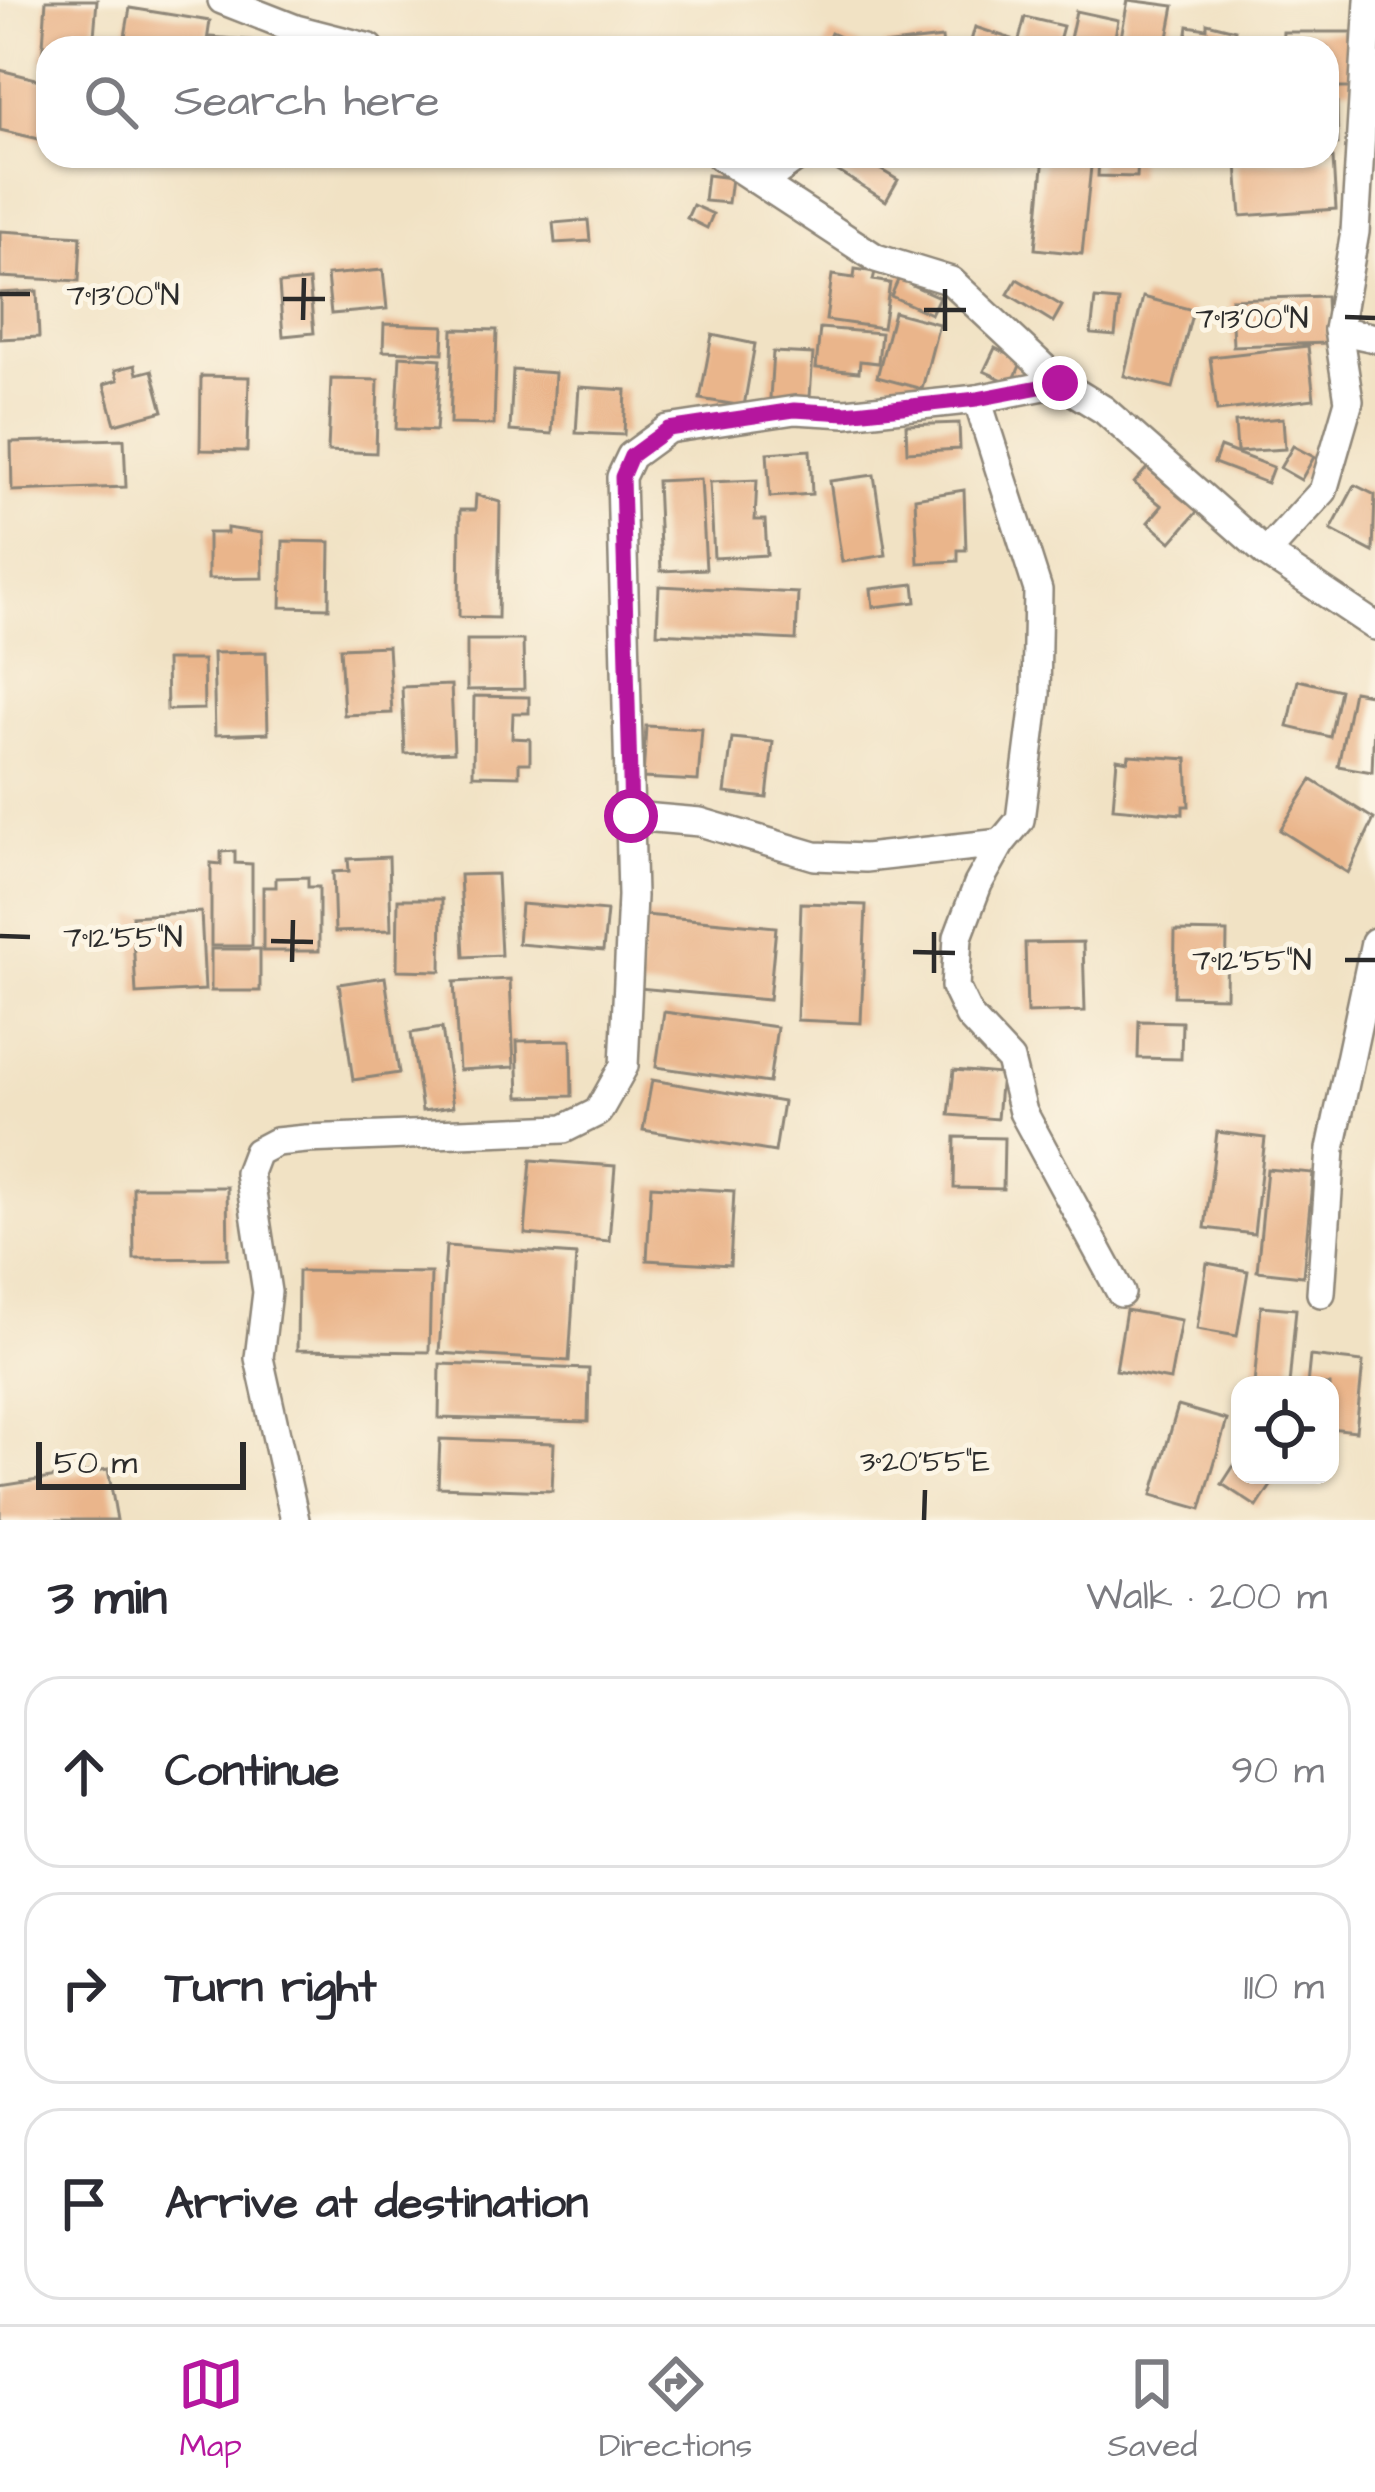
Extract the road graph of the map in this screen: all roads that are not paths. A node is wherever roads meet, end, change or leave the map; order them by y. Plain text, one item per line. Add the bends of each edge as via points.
1 (222, 0) edge
2 (1369, 0) edge
3 (323, 36) edge
4 (740, 168) edge
5 (783, 168) edge
6 (764, 182) junction
7 (1338, 330) junction
8 (1375, 338) edge
9 (1060, 383) junction
10 (977, 399) junction
11 (1266, 553) junction
12 (1375, 626) edge
13 (631, 816) junction
14 (1001, 843) junction
15 (1375, 942) edge
16 (1121, 1293) dead end
17 (1321, 1293) dead end
18 (295, 1520) edge

1 - 3 street
2 - 7 street via 1355,232
4 - 6 street
5 - 6 street
6 - 9 street via 876,258 951,281
7 - 8 street
7 - 11 street via 1349,401 1323,491
9 - 10 street
9 - 11 street via 1104,410
10 - 13 street via 718,419 668,429 631,456 622,477
10 - 14 street via 1038,590 1036,694 1020,820
11 - 12 street
13 - 14 street via 700,822 815,856
13 - 18 street via 624,1066 598,1112 564,1129 306,1139 257,1151 249,1173 267,1292 259,1358
14 - 16 street via 958,937 956,987 969,1016 1010,1060 1023,1112
15 - 17 street via 1330,1149

